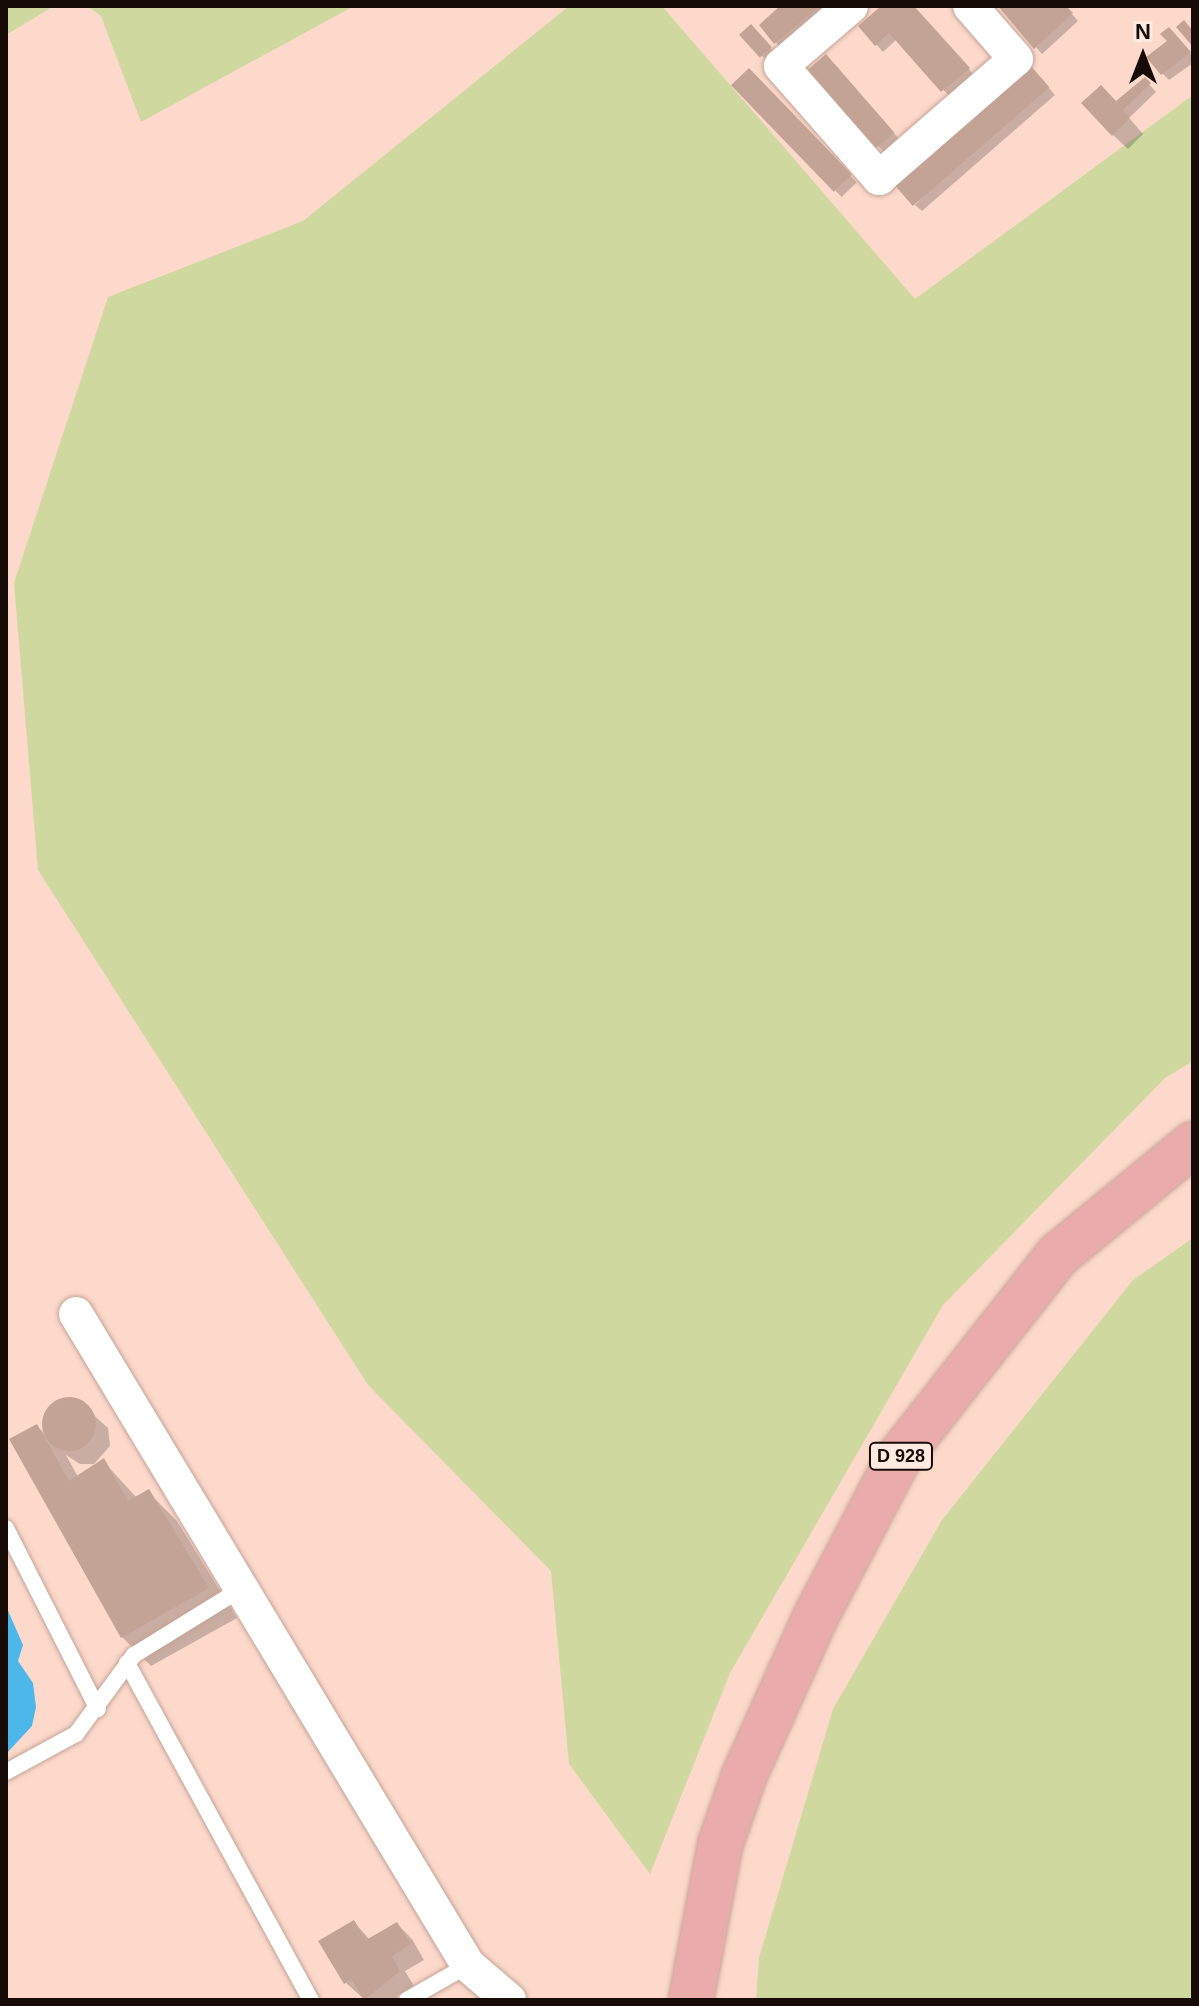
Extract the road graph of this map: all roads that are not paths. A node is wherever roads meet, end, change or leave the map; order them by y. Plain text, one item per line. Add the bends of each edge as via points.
1 (851, 6) edge
2 (970, 6) edge
3 (1193, 1144) edge
4 (76, 1314) dead end
5 (6, 1528) edge
6 (241, 1589) junction
7 (127, 1663) junction
8 (98, 1709) junction
9 (6, 1772) edge
10 (468, 1965) junction
11 (311, 2000) edge
12 (407, 2000) edge
13 (509, 2000) edge
14 (691, 2000) edge

1 - 2 street via 781,66 879,178 1016,59
3 - 14 main road, D 928 via 1058,1255 899,1457 815,1618 744,1776 720,1845
4 - 6 street
5 - 8 lane
6 - 7 lane
6 - 10 street
7 - 8 lane
7 - 11 lane
8 - 9 lane via 76,1734
10 - 12 lane
10 - 13 street

